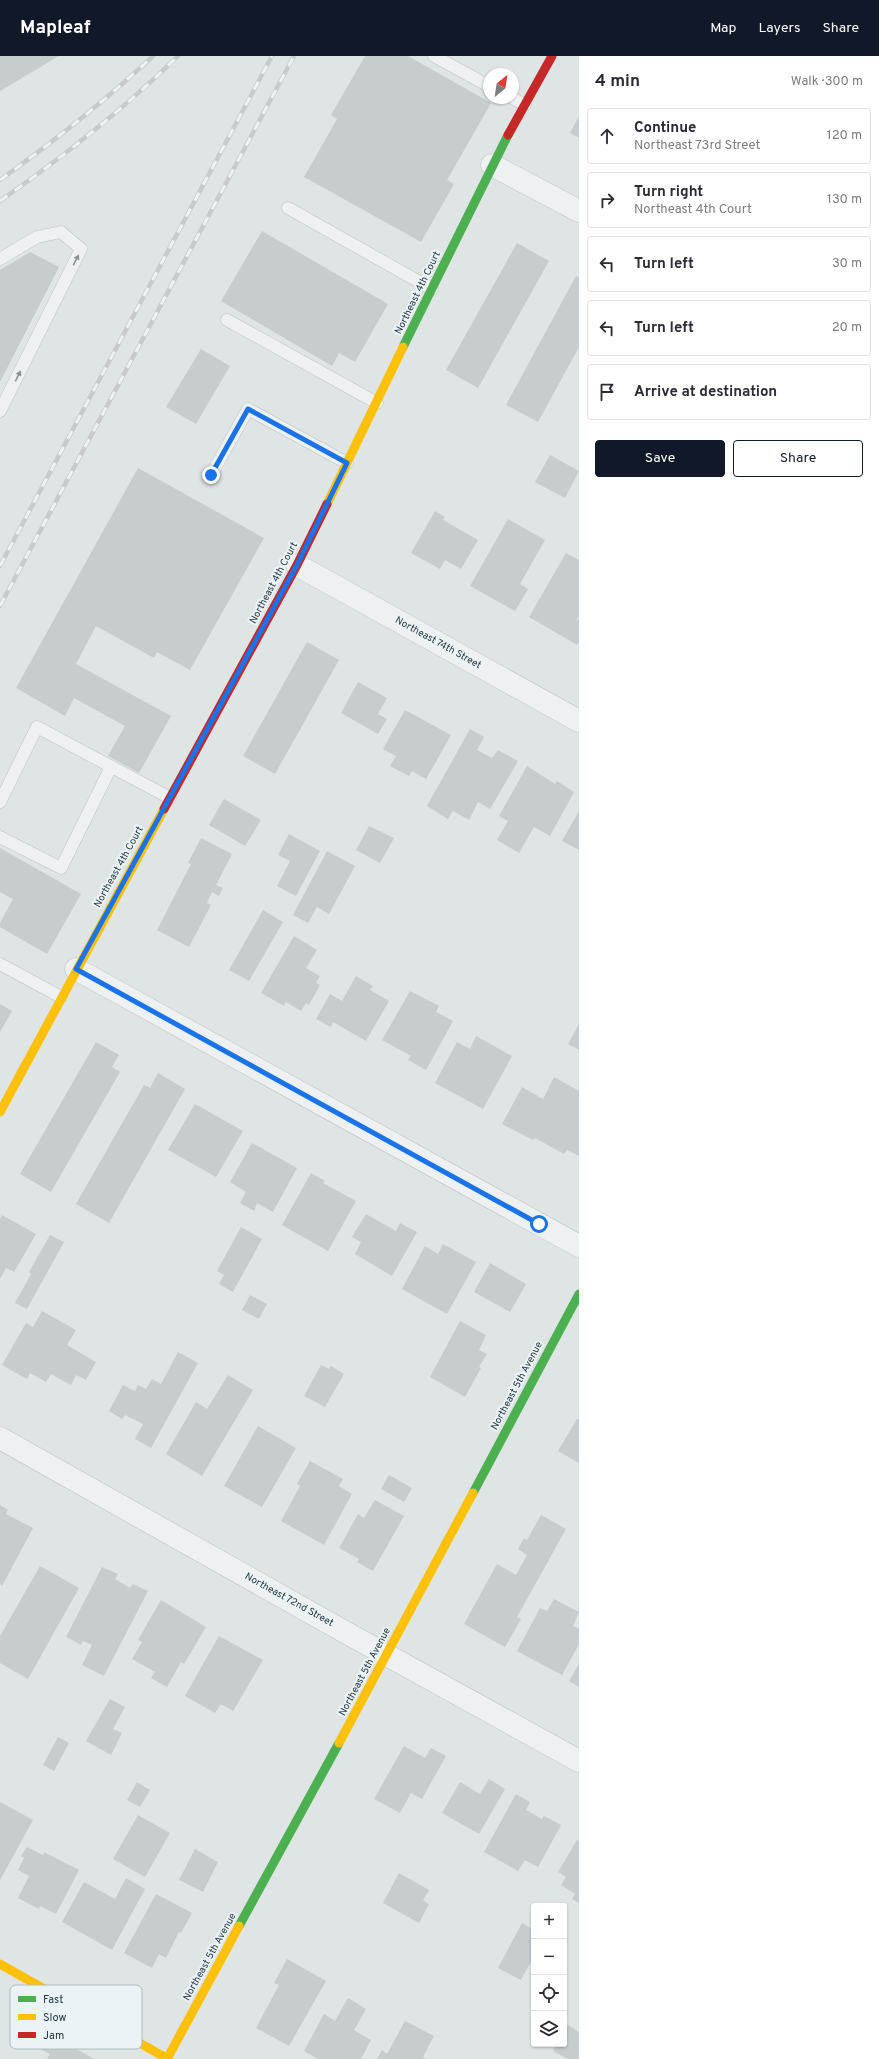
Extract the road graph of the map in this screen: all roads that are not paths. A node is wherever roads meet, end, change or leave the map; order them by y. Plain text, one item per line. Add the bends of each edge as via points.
1 (434, 56) edge
2 (552, 56) edge
3 (483, 83) edge
4 (519, 102) edge
5 (525, 105) junction
6 (492, 165) junction
7 (288, 208) dead end
8 (579, 211) edge
9 (0, 260) edge
10 (432, 289) junction
11 (227, 320) dead end
12 (376, 402) junction
13 (0, 411) edge
14 (347, 463) junction
15 (211, 475) dead end
16 (297, 565) junction
17 (579, 721) edge
18 (111, 767) junction
19 (170, 798) junction
20 (0, 802) edge
21 (0, 837) edge
22 (0, 964) edge
23 (76, 969) junction
24 (61, 997) junction
25 (0, 1112) edge
26 (579, 1246) edge
27 (579, 1294) edge
28 (0, 1438) edge
29 (387, 1654) junction
30 (579, 1761) edge
31 (0, 1964) edge
32 (37, 1985) edge
33 (142, 2044) edge
34 (168, 2059) edge

1 - 3 lane
2 - 5 street, Northeast 4th Court
4 - 5 lane
5 - 6 street, Northeast 4th Court
6 - 8 street
6 - 10 street, Northeast 4th Court
7 - 10 lane
13 -> 9 lane via 81,249 61,232 37,237
10 - 12 street, Northeast 4th Court
11 - 12 lane
12 - 14 street, Northeast 4th Court
14 - 15 lane via 248,409
14 - 16 street, Northeast 4th Court
16 - 17 street, Northeast 74th Street
16 - 19 street, Northeast 4th Court
18 - 19 lane
18 - 20 lane via 37,728
18 - 21 lane via 61,868
19 - 23 street, Northeast 4th Court
22 - 24 lane
23 - 24 street, Northeast 4th Court
23 - 26 street
24 - 25 street, Northeast 4th Court
27 - 29 street, Northeast 5th Avenue
28 - 29 street, Northeast 72nd Street
29 - 30 street, Northeast 72nd Street
29 - 34 street, Northeast 5th Avenue
31 - 32 street
33 - 34 street

